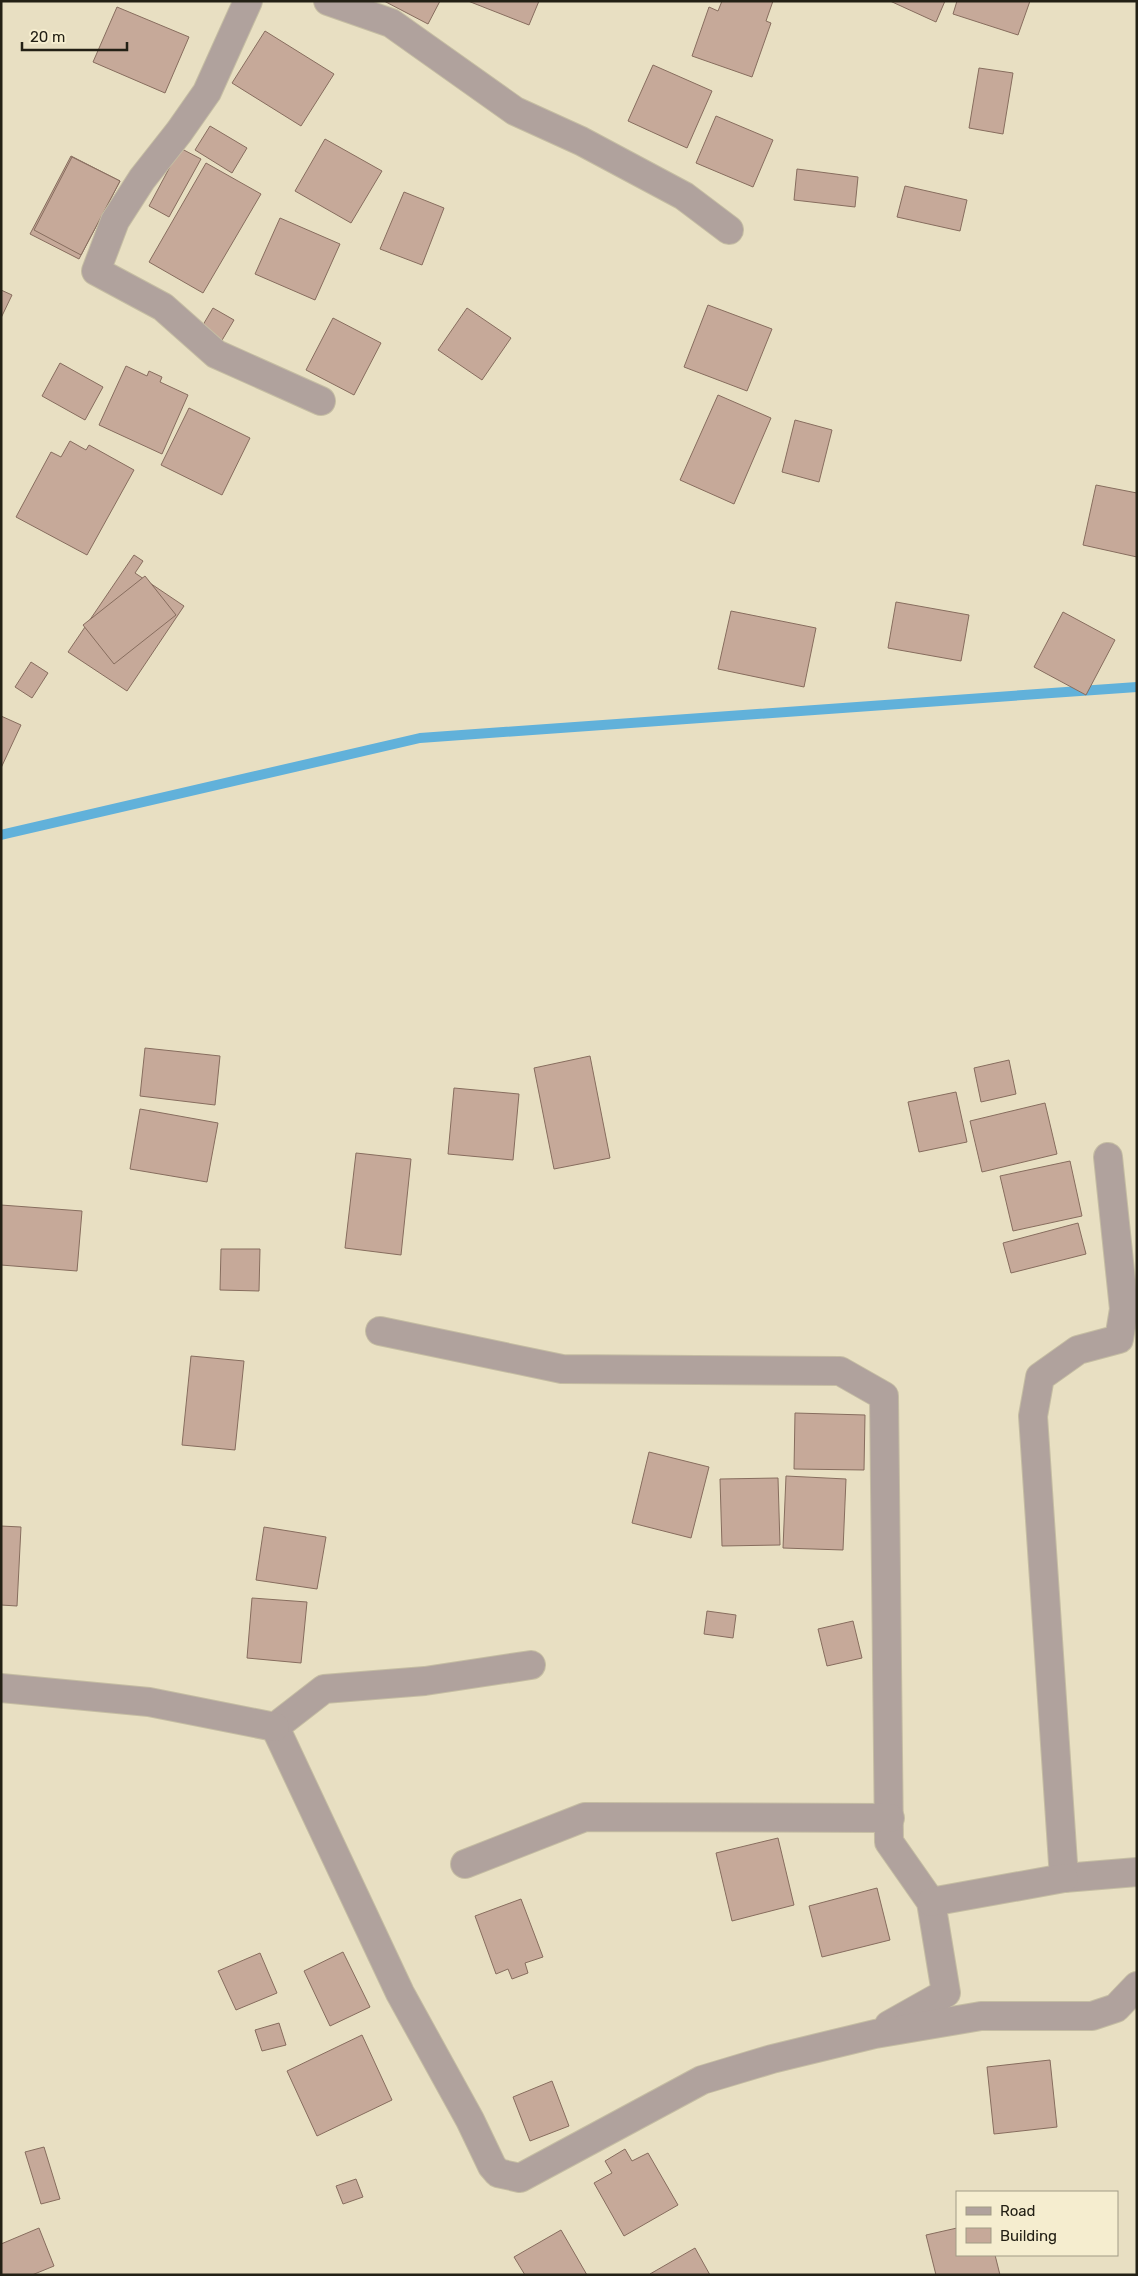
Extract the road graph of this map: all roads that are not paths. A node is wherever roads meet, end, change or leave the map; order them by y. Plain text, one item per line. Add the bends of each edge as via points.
1 (248, 1) edge
2 (328, 1) edge
3 (729, 230) dead end
4 (322, 401) dead end
5 (1108, 1158) dead end
6 (380, 1331) dead end
7 (530, 1665) dead end
8 (1, 1688) edge
9 (275, 1727) junction
10 (890, 1818) junction
11 (465, 1864) dead end
12 (1137, 1872) edge
13 (1064, 1878) junction
14 (931, 1902) junction
15 (1137, 1986) edge
16 (875, 2034) junction

1 - 4 street via 207,92 115,221 96,272 163,307 216,354
2 - 3 street via 391,23 515,111 684,196
5 - 13 street via 1124,1309 1119,1339 1078,1350 1040,1377 1033,1416
6 - 10 street via 562,1369 840,1371 884,1396
7 - 9 street via 425,1681 324,1689
8 - 9 street via 149,1702
9 - 16 street via 400,1993 498,2173 520,2178 702,2080
10 - 11 street via 585,1817
10 - 14 street via 889,1842
12 - 13 street
13 - 14 street
14 - 16 street via 946,1993
15 - 16 street via 1116,2008 1092,2016 981,2016

